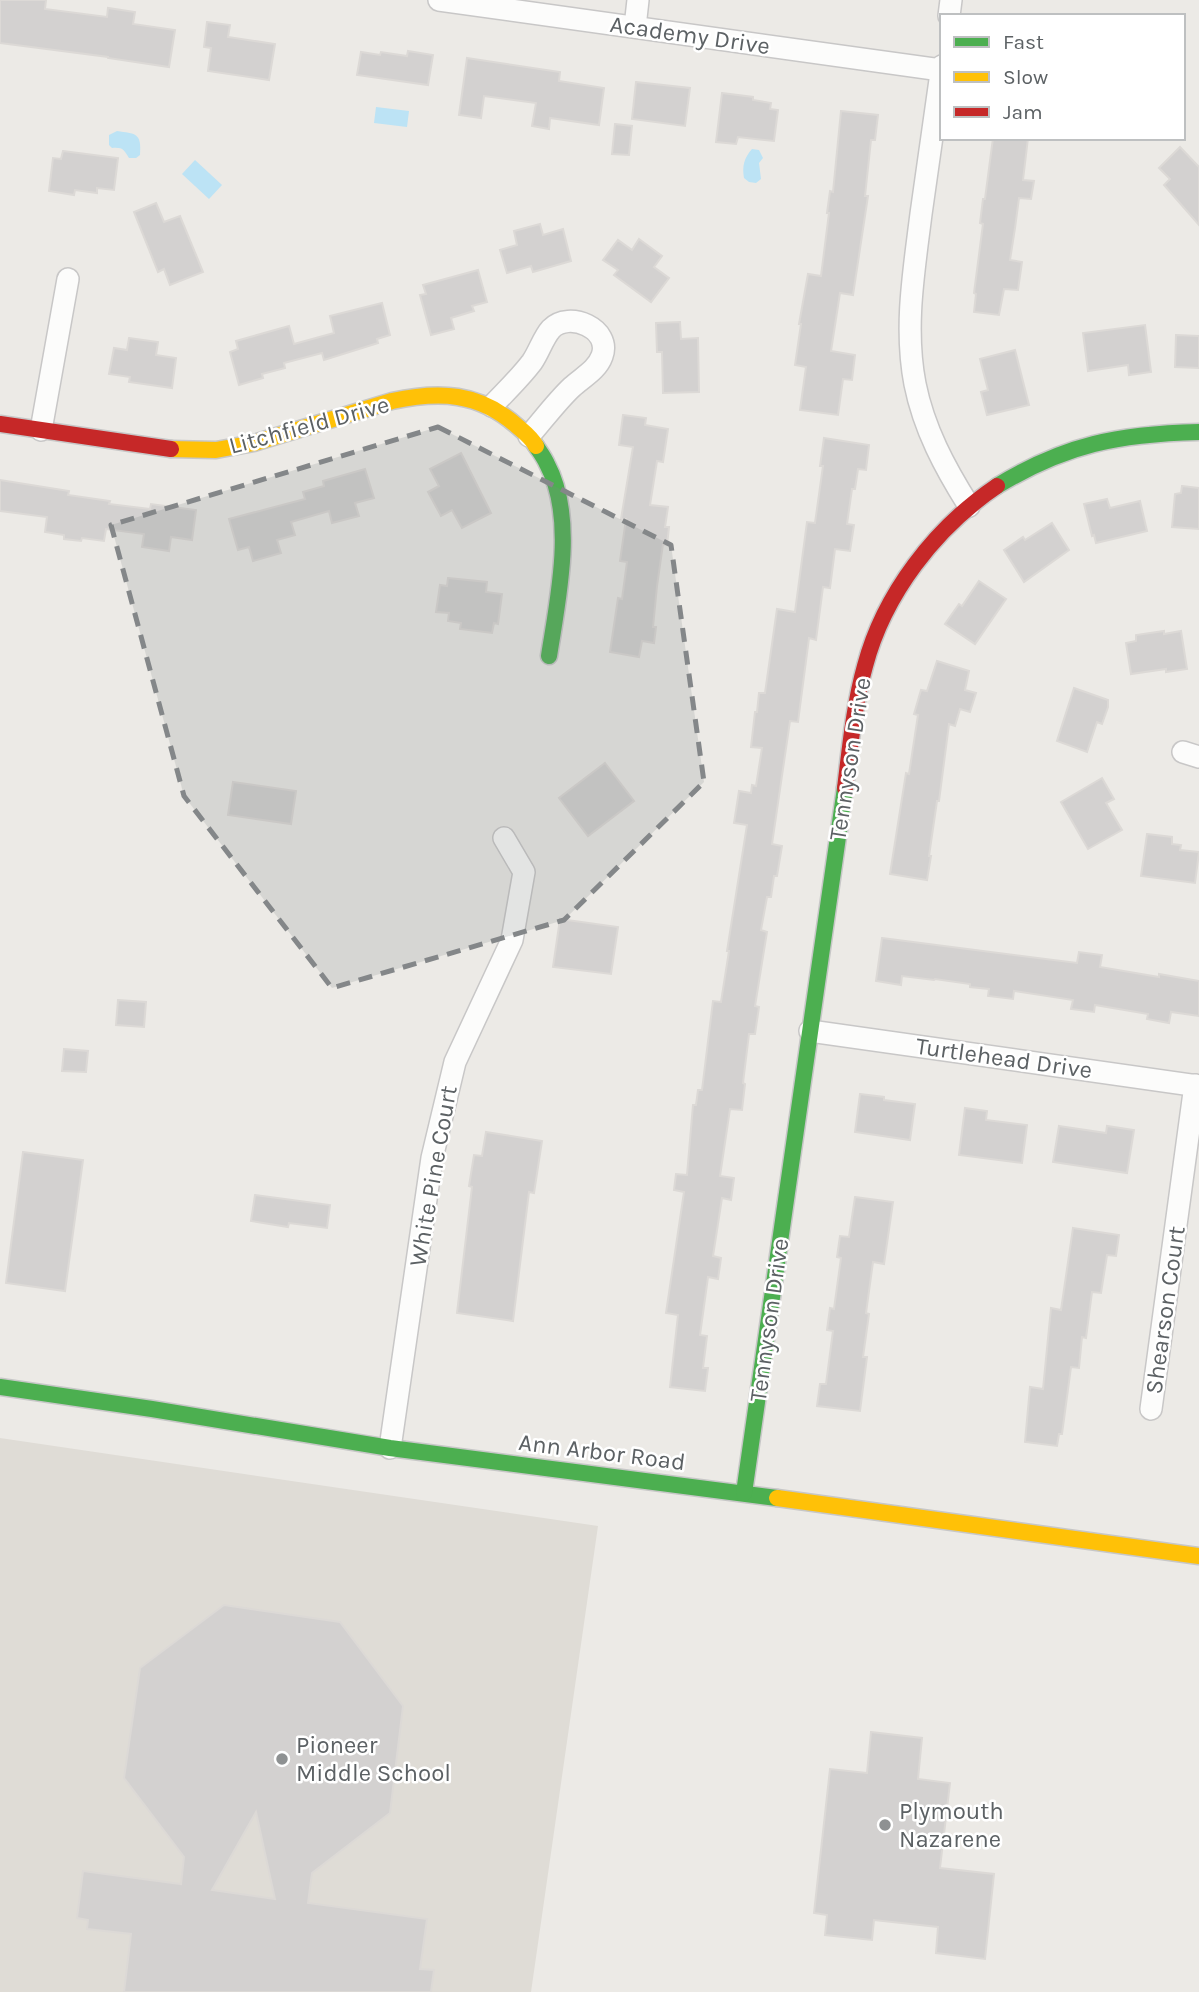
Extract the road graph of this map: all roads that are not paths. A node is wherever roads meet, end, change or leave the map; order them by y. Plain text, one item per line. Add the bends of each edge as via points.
1 (439, 0) edge
2 (638, 0) edge
3 (635, 27) junction
4 (940, 68) edge
5 (940, 75) edge
6 (68, 279) dead end
7 (492, 406) junction
8 (0, 424) edge
9 (41, 430) junction
10 (1199, 432) edge
11 (530, 436) junction
12 (969, 506) junction
13 (549, 656) dead end
14 (504, 838) dead end
15 (810, 1031) junction
16 (1197, 1086) edge
17 (0, 1387) edge
18 (1152, 1409) dead end
19 (390, 1448) junction
20 (744, 1493) junction
21 (1199, 1556) edge

1 - 3 street, Academy Drive
2 - 3 street
3 - 4 street, Academy Drive
5 - 12 street via 912,285 910,341 928,428 945,468
6 - 9 street
7 - 9 street, Litchfield Drive via 453,396 417,396 255,443 210,451 164,449
7 - 11 street, Litchfield Drive
7 - 11 street via 530,364 552,328 565,320 591,326 601,339 603,353 595,368 571,387
8 - 9 street, Litchfield Drive
10 - 12 street, Tennyson Drive via 1138,435 1067,450 1013,474
11 - 13 street, Litchfield Drive via 553,478 563,524
12 - 15 street, Tennyson Drive via 904,579 866,661
14 - 19 street, White Pine Court via 524,872 512,940 455,1062 432,1158
15 - 16 street, Turtlehead Drive
15 - 20 street, Tennyson Drive
16 - 18 street, Shearson Court
17 - 19 street, Ann Arbor Road
19 - 20 street, Ann Arbor Road
20 - 21 street, Ann Arbor Road

